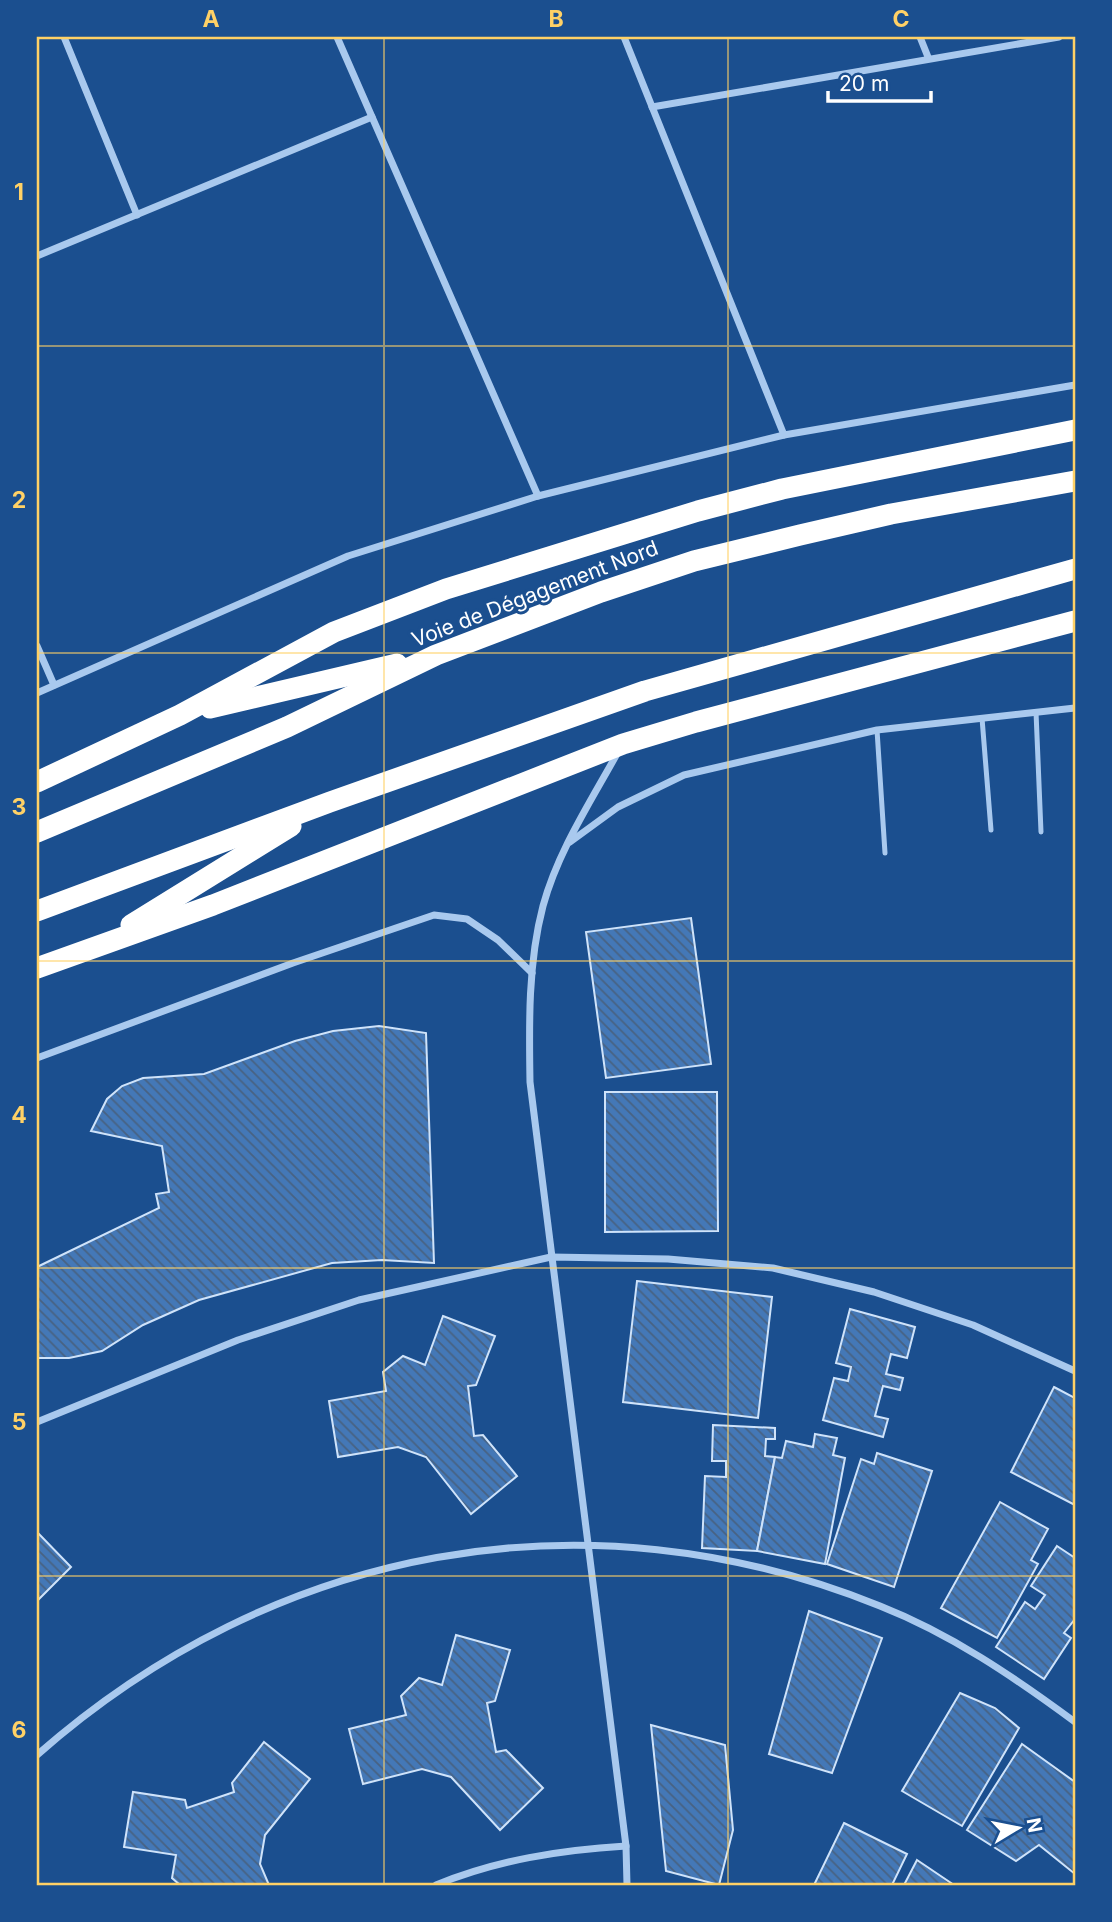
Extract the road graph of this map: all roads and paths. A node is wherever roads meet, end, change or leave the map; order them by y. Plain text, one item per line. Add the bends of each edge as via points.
1 (64, 37) edge
2 (337, 37) edge
3 (624, 37) edge
4 (920, 37) edge
5 (1059, 37) edge
6 (928, 57) junction
7 (652, 107) junction
8 (372, 117) junction
9 (137, 215) junction
10 (37, 256) edge
11 (1075, 385) edge
12 (1075, 430) edge
13 (784, 435) junction
14 (1075, 481) edge
15 (538, 496) junction
16 (1075, 569) edge
17 (1075, 621) edge
18 (37, 646) edge
19 (436, 655) junction
20 (54, 685) junction
21 (37, 693) edge
22 (1075, 708) edge
23 (1036, 712) junction
24 (180, 715) junction
25 (982, 718) junction
26 (877, 730) junction
27 (623, 744) junction
28 (37, 782) edge
29 (330, 802) junction
30 (990, 830) dead end
31 (37, 832) edge
32 (1041, 832) dead end
33 (567, 845) junction
34 (885, 853) dead end
35 (37, 911) edge
36 (93, 948) junction
37 (37, 968) edge
38 (532, 973) junction
39 (37, 1058) edge
40 (551, 1257) junction
41 (1075, 1371) edge
42 (37, 1422) edge
43 (589, 1545) junction
44 (1075, 1722) edge
45 (37, 1755) edge
46 (626, 1846) junction
47 (436, 1885) edge
48 (627, 1885) edge

1 - 9 street
2 - 8 street
3 - 7 street
4 - 6 street
5 - 6 street
6 - 7 street
7 - 13 street
8 - 9 street
8 - 15 street
9 - 10 street
11 - 13 street
12 - 24 highway via 782,489 446,589 334,632
13 - 15 street
14 - 19 highway, Voie de Dégagement Nord via 891,514 694,561
15 - 20 street via 348,556
16 - 29 highway via 645,691
17 - 27 highway
18 - 20 street
19 - 24 highway
19 - 31 highway, Voie de Dégagement Nord via 287,727
20 - 21 street
22 - 23 street
23 - 25 street
23 - 32 lane
24 - 28 highway
25 - 26 street
25 - 30 lane
26 - 33 street via 684,775 618,807
26 - 34 lane
27 - 33 street
27 - 36 highway via 226,901
29 - 35 highway
29 - 36 highway
33 - 38 street via 543,906
36 - 37 highway
38 - 39 street via 498,940 467,919 434,915
38 - 40 street via 530,1082
40 - 41 street via 668,1259 773,1268 874,1292 972,1325
40 - 42 street via 359,1300 238,1340
40 - 43 street
43 - 44 street via 664,1549 811,1580 882,1606 950,1639
43 - 45 street via 510,1547 432,1558 355,1576 281,1601 209,1634 141,1673
43 - 46 street
46 - 47 street via 510,1860
46 - 48 street

